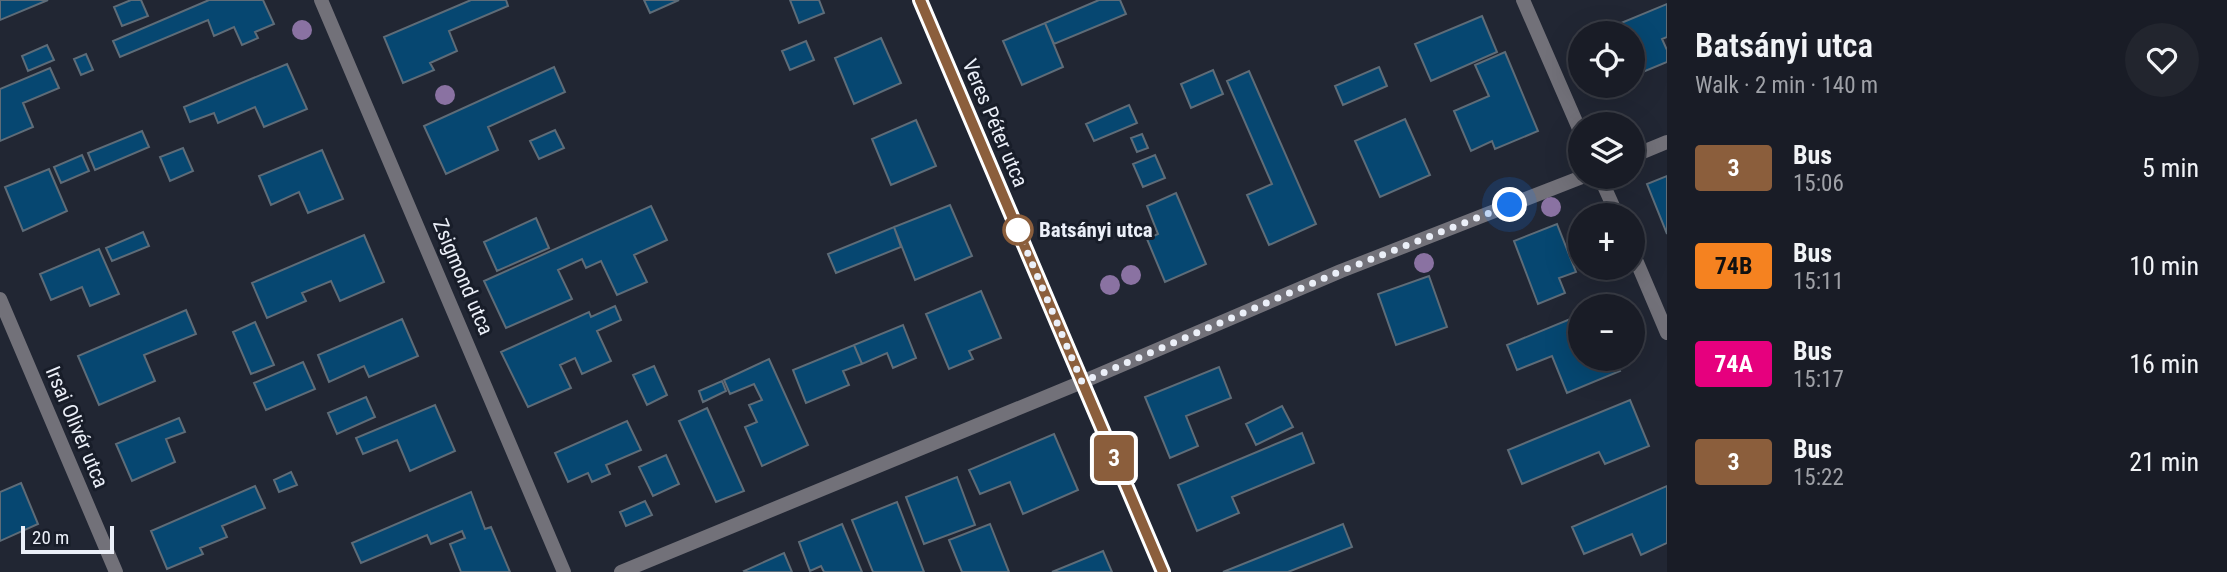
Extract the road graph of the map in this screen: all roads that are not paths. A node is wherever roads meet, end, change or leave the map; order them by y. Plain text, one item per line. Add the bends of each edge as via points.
1 (321, 0) edge
2 (920, 0) edge
3 (1523, 0) edge
4 (1572, 112) edge
5 (1667, 142) edge
6 (1645, 151) edge
7 (1568, 182) edge
8 (1644, 280) edge
9 (0, 299) edge
10 (1667, 333) edge
11 (1082, 382) junction
12 (116, 572) edge
13 (564, 572) edge
14 (621, 572) edge
15 (1163, 572) edge

1 - 13 street, Zsigmond utca
2 - 11 street, Veres Péter utca
3 - 4 street
5 - 6 street
7 - 11 street via 1341,271
8 - 10 street
9 - 12 street, Irsai Olivér utca
11 - 14 street
11 - 15 street, Veres Péter utca

